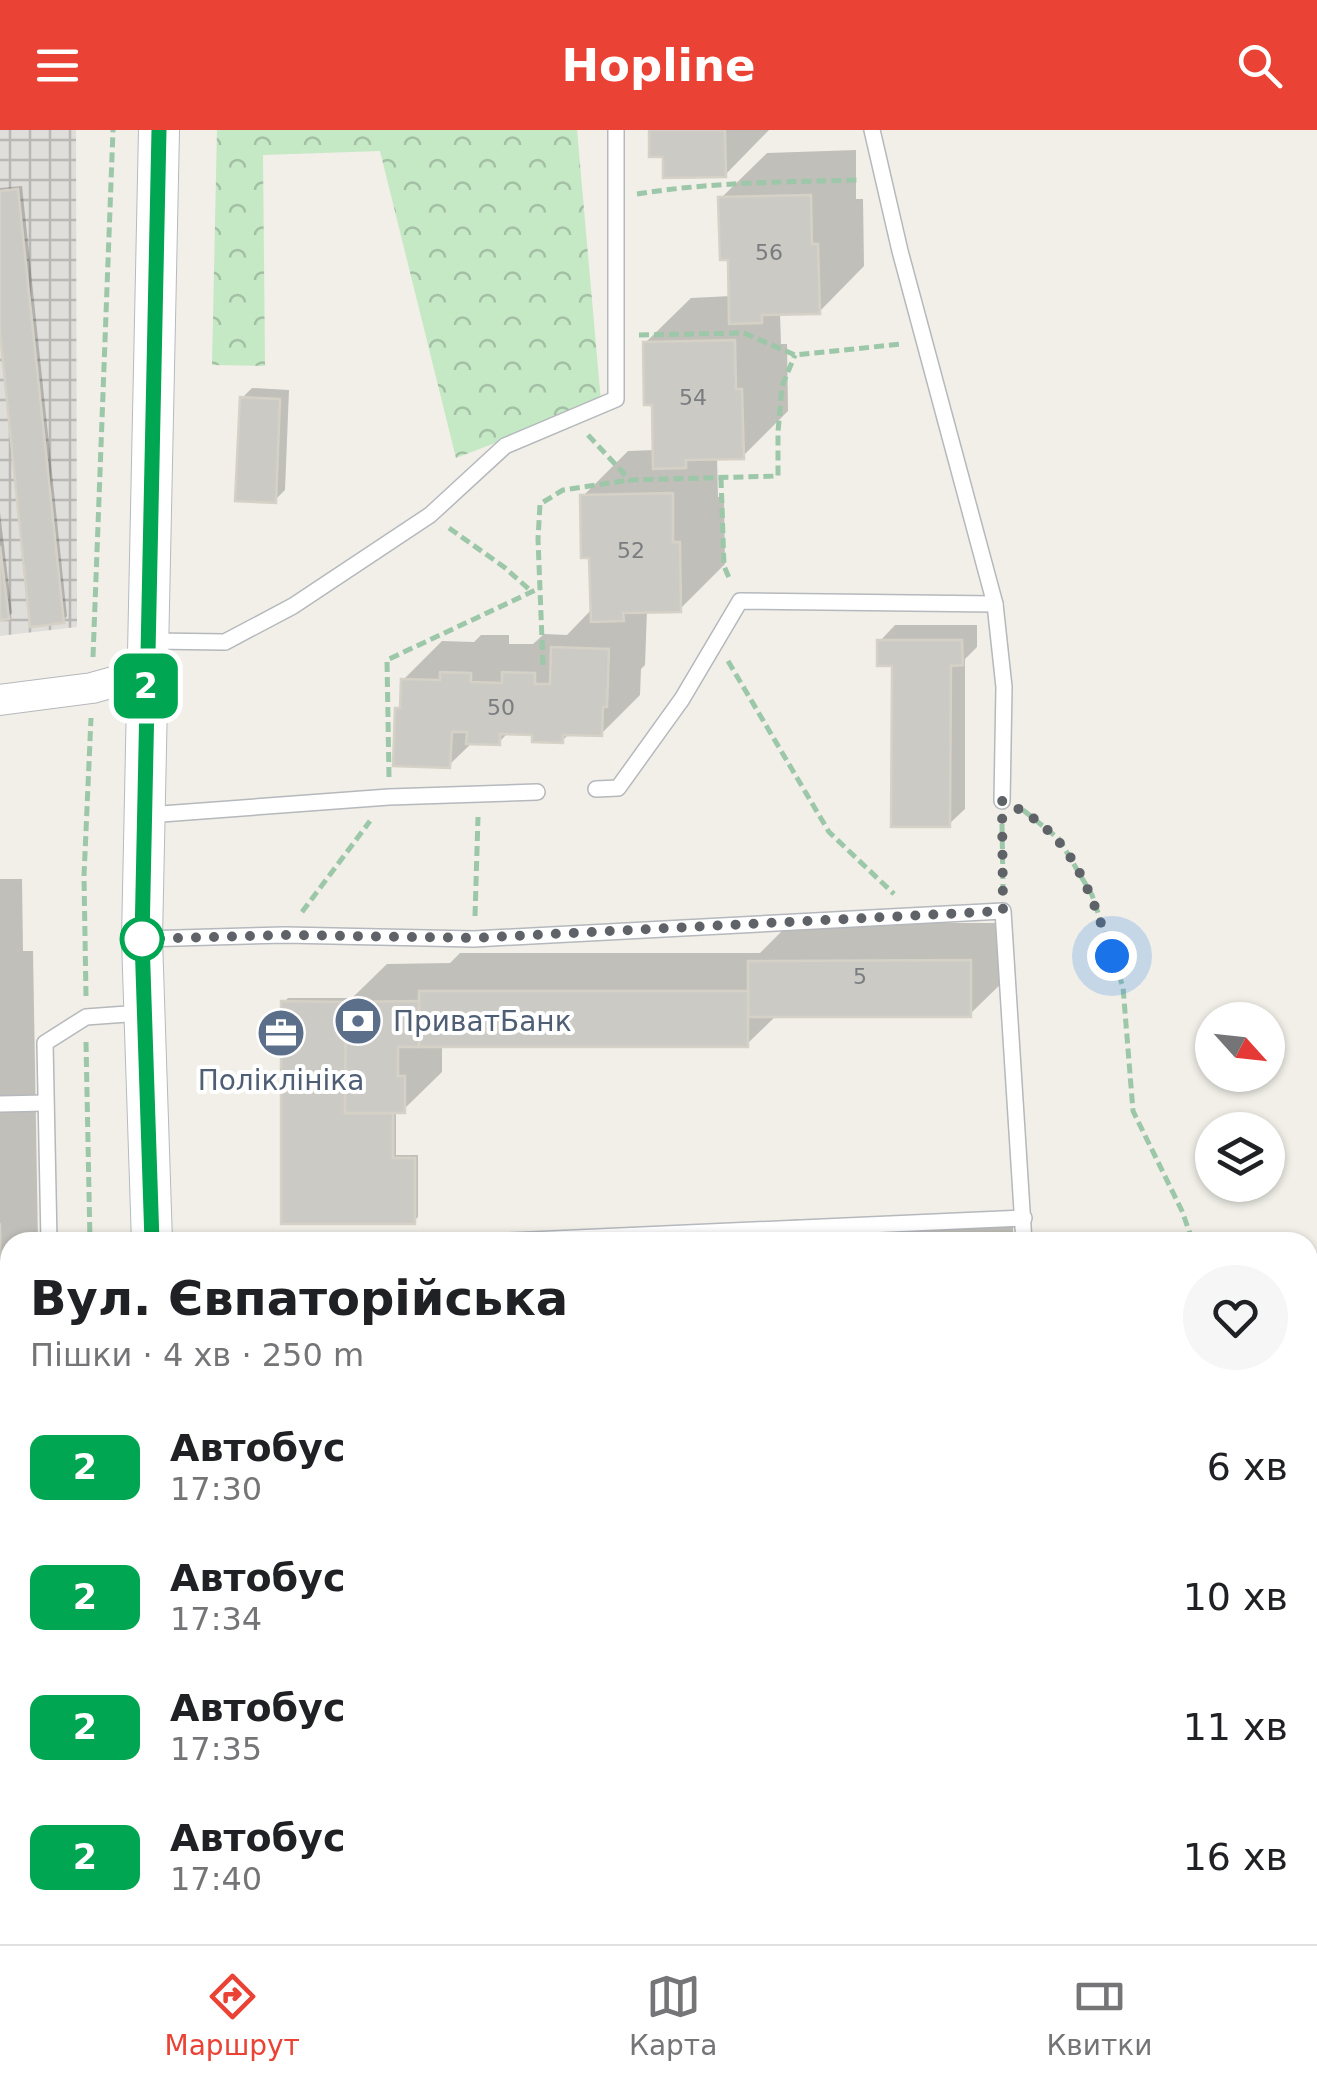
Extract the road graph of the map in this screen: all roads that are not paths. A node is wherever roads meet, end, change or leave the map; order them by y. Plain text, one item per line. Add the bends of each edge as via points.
1 (159, 130) edge
2 (616, 130) edge
3 (872, 130) edge
4 (995, 604) junction
5 (147, 657) junction
6 (0, 700) edge
7 (596, 789) dead end
8 (537, 792) dead end
9 (1002, 801) road end
10 (144, 816) junction
11 (142, 939) junction
12 (145, 1013) junction
13 (45, 1103) junction
14 (0, 1104) edge
15 (1024, 1218) junction
16 (48, 1232) edge
17 (152, 1232) edge
18 (710, 1232) edge
19 (1024, 1232) edge

1 - 5 street
2 - 5 lane via 616,399 505,446 430,515 292,606 225,642
3 - 4 lane
4 - 7 lane via 740,601 618,788
4 - 9 lane via 1004,687
5 - 6 street via 92,688
5 - 10 street
8 - 10 lane
10 - 11 street
11 - 12 street
11 - 15 lane via 474,938 1003,911
12 - 13 lane via 86,1017 44,1043
12 - 17 street
13 - 14 lane
13 - 16 lane
15 - 18 lane
15 - 19 lane

